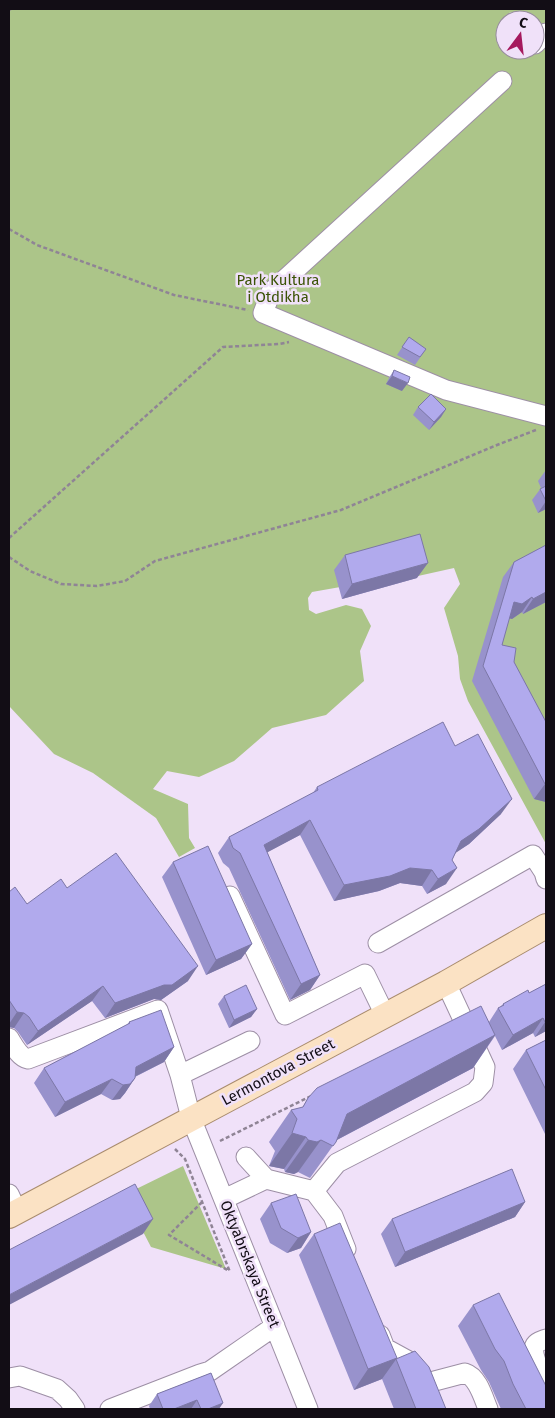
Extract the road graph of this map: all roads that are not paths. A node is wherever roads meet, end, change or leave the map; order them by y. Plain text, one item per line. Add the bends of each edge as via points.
1 (502, 81) dead end
2 (542, 423) edge
3 (546, 879) edge
4 (223, 882) edge
5 (546, 926) edge
6 (378, 944) dead end
7 (446, 983) junction
8 (385, 1015) junction
9 (9, 1038) edge
10 (250, 1041) dead end
11 (180, 1075) junction
12 (192, 1118) junction
13 (246, 1157) dead end
14 (266, 1179) junction
15 (314, 1191) junction
16 (224, 1199) junction
17 (12, 1207) edge
18 (354, 1269) edge
19 (375, 1321) edge
20 (275, 1326) junction
21 (546, 1339) edge
22 (9, 1378) edge
23 (546, 1386) edge
24 (75, 1409) edge
25 (110, 1409) edge
26 (308, 1409) edge
27 (488, 1409) edge

1 - 2 street via 270,292 263,313 446,390
3 - 6 street via 533,855
4 - 8 street via 285,1015 364,974
5 - 7 main road, Lermontova Street
7 - 8 main road, Lermontova Street
7 - 15 street via 485,1067 483,1083 476,1092 337,1163
8 - 12 main road, Lermontova Street
9 - 11 street, Oktyabrskaya Street via 21,1056 28,1059 158,1010
10 - 11 street
11 - 12 street, Oktyabrskaya Street
12 - 16 street, Oktyabrskaya Street
12 - 17 main road, Lermontova Street
13 - 14 street
14 - 15 street
14 - 16 street
15 - 18 street via 333,1216
16 - 20 street, Oktyabrskaya Street
19 - 27 street via 385,1348 407,1360 431,1392 464,1373 470,1374
20 - 25 street via 210,1371
20 - 26 street, Oktyabrskaya Street
21 - 23 street via 537,1342 534,1348
22 - 24 street via 20,1376 57,1389

